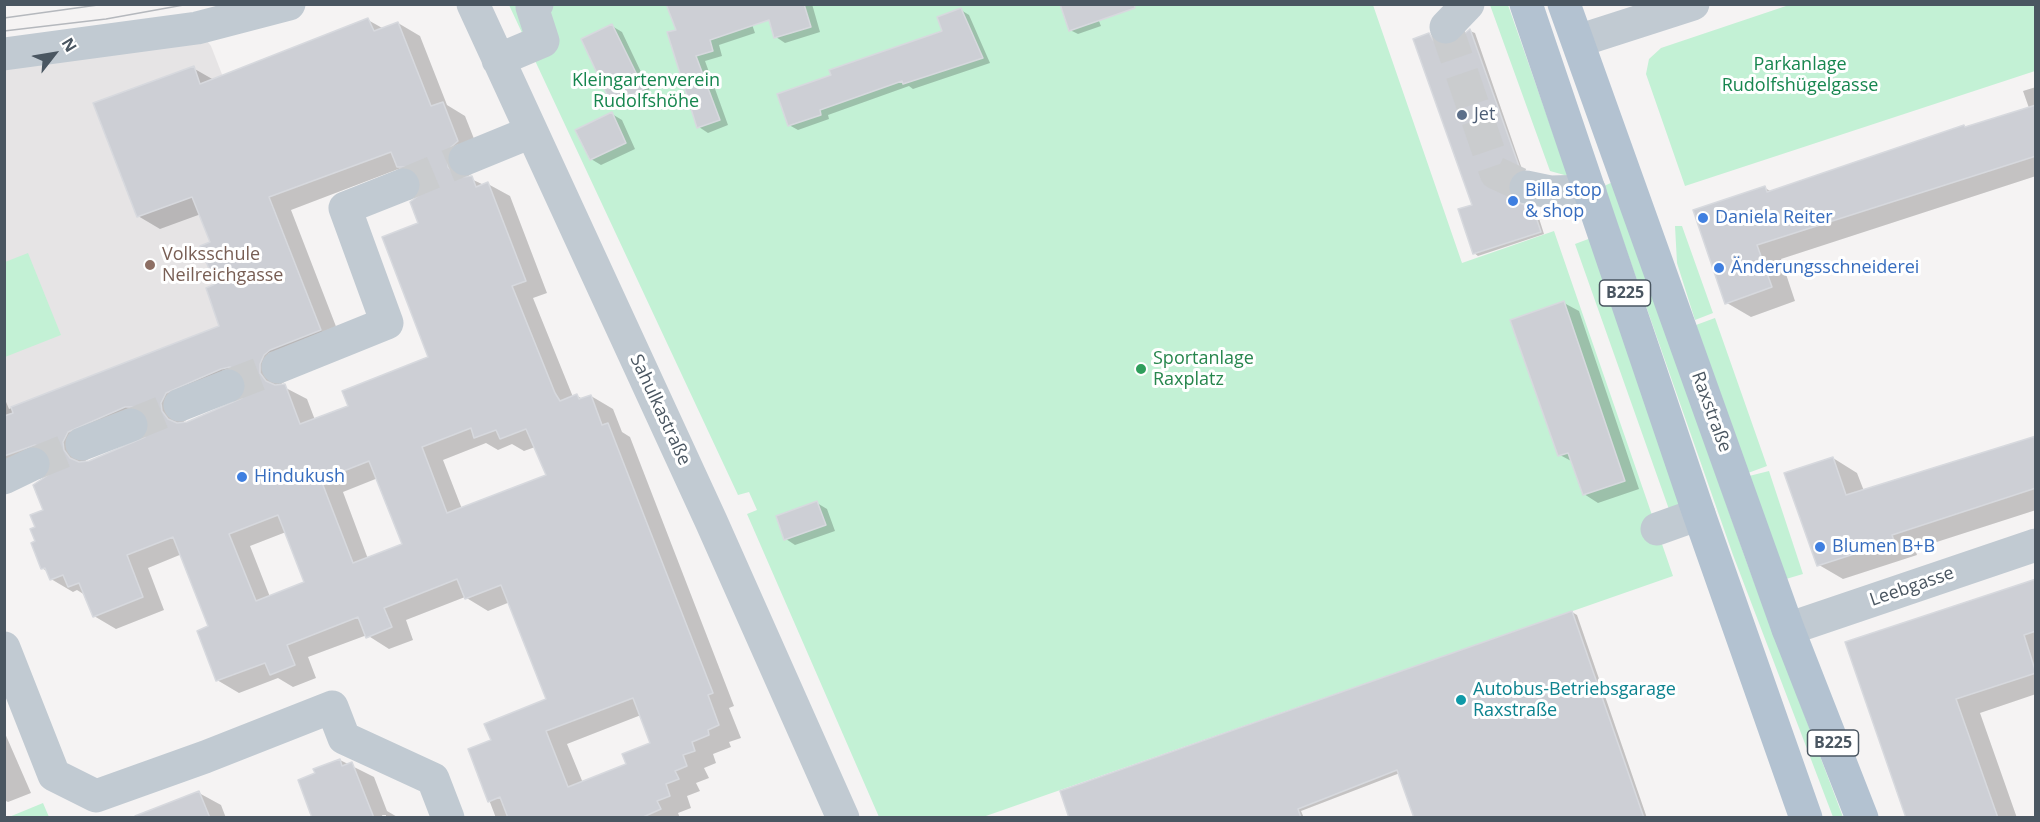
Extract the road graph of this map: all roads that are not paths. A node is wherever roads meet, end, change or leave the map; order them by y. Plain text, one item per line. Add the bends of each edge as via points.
1 (290, 4) edge
2 (472, 4) edge
3 (537, 4) edge
4 (1468, 4) edge
5 (1526, 4) edge
6 (1564, 4) edge
7 (1693, 4) edge
8 (1446, 27) dead end
9 (1578, 41) junction
10 (4, 54) edge
11 (498, 60) junction
12 (531, 132) junction
13 (465, 159) tunnel mouth
14 (403, 184) tunnel mouth
15 (1526, 187) tunnel mouth
16 (1590, 191) junction
17 (278, 367) tunnel mouth
18 (228, 386) tunnel mouth
19 (180, 405) tunnel mouth
20 (131, 425) tunnel mouth
21 (82, 444) tunnel mouth
22 (1699, 514) junction
23 (1657, 529) dead end
24 (2036, 544) edge
25 (1788, 629) junction
26 (4, 648) edge
27 (842, 817) edge
28 (448, 818) edge
29 (1806, 818) edge
30 (1862, 818) edge

1 - 10 street via 197,28
2 - 11 street, Sahulkastraße
3 - 11 street via 532,7 543,41
4 - 8 street
5 - 16 main road, B225
6 - 9 main road, Raxstraße / B225
7 - 9 street
9 - 25 main road, Raxstraße / B225
11 - 12 street, Sahulkastraße
12 - 13 street
12 - 27 street, Sahulkastraße via 711,521
14 - 17 street via 345,208 387,323
15 - 16 street via 1550,192
16 - 22 main road, B225
18 - 19 street
20 - 21 street
22 - 23 street
22 - 29 main road, B225
24 - 25 street, Leebgasse
25 - 30 main road, Raxstraße / B225
26 - 28 street via 54,775 96,796 333,707 345,738 433,779

